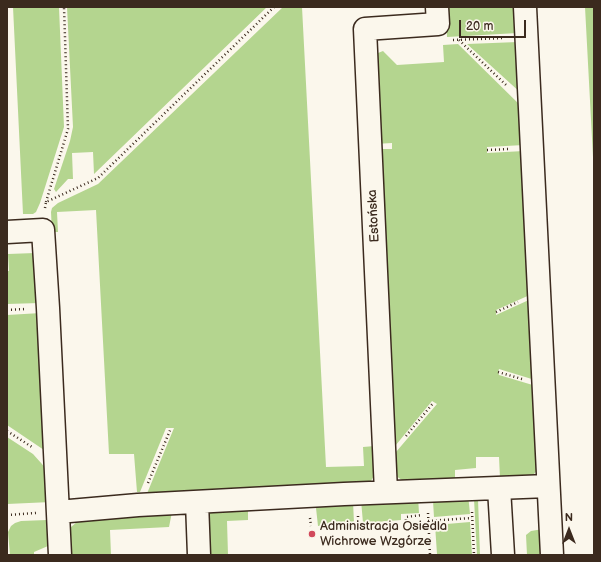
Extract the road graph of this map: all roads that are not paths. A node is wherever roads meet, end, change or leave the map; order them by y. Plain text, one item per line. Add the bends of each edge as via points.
1 (525, 7) edge
2 (438, 15) edge
3 (7, 232) edge
4 (548, 486) junction
5 (499, 488) junction
6 (386, 492) junction
7 (197, 508) junction
8 (58, 512) junction
9 (60, 555) edge
10 (199, 555) edge
11 (504, 555) edge
12 (552, 555) edge

1 - 4 street
2 - 6 street, Estońska via 365,29
3 - 8 street via 43,230
4 - 5 street
4 - 12 street
5 - 6 street
5 - 11 street
6 - 7 street
7 - 8 street via 138,505
7 - 10 street
8 - 9 street

